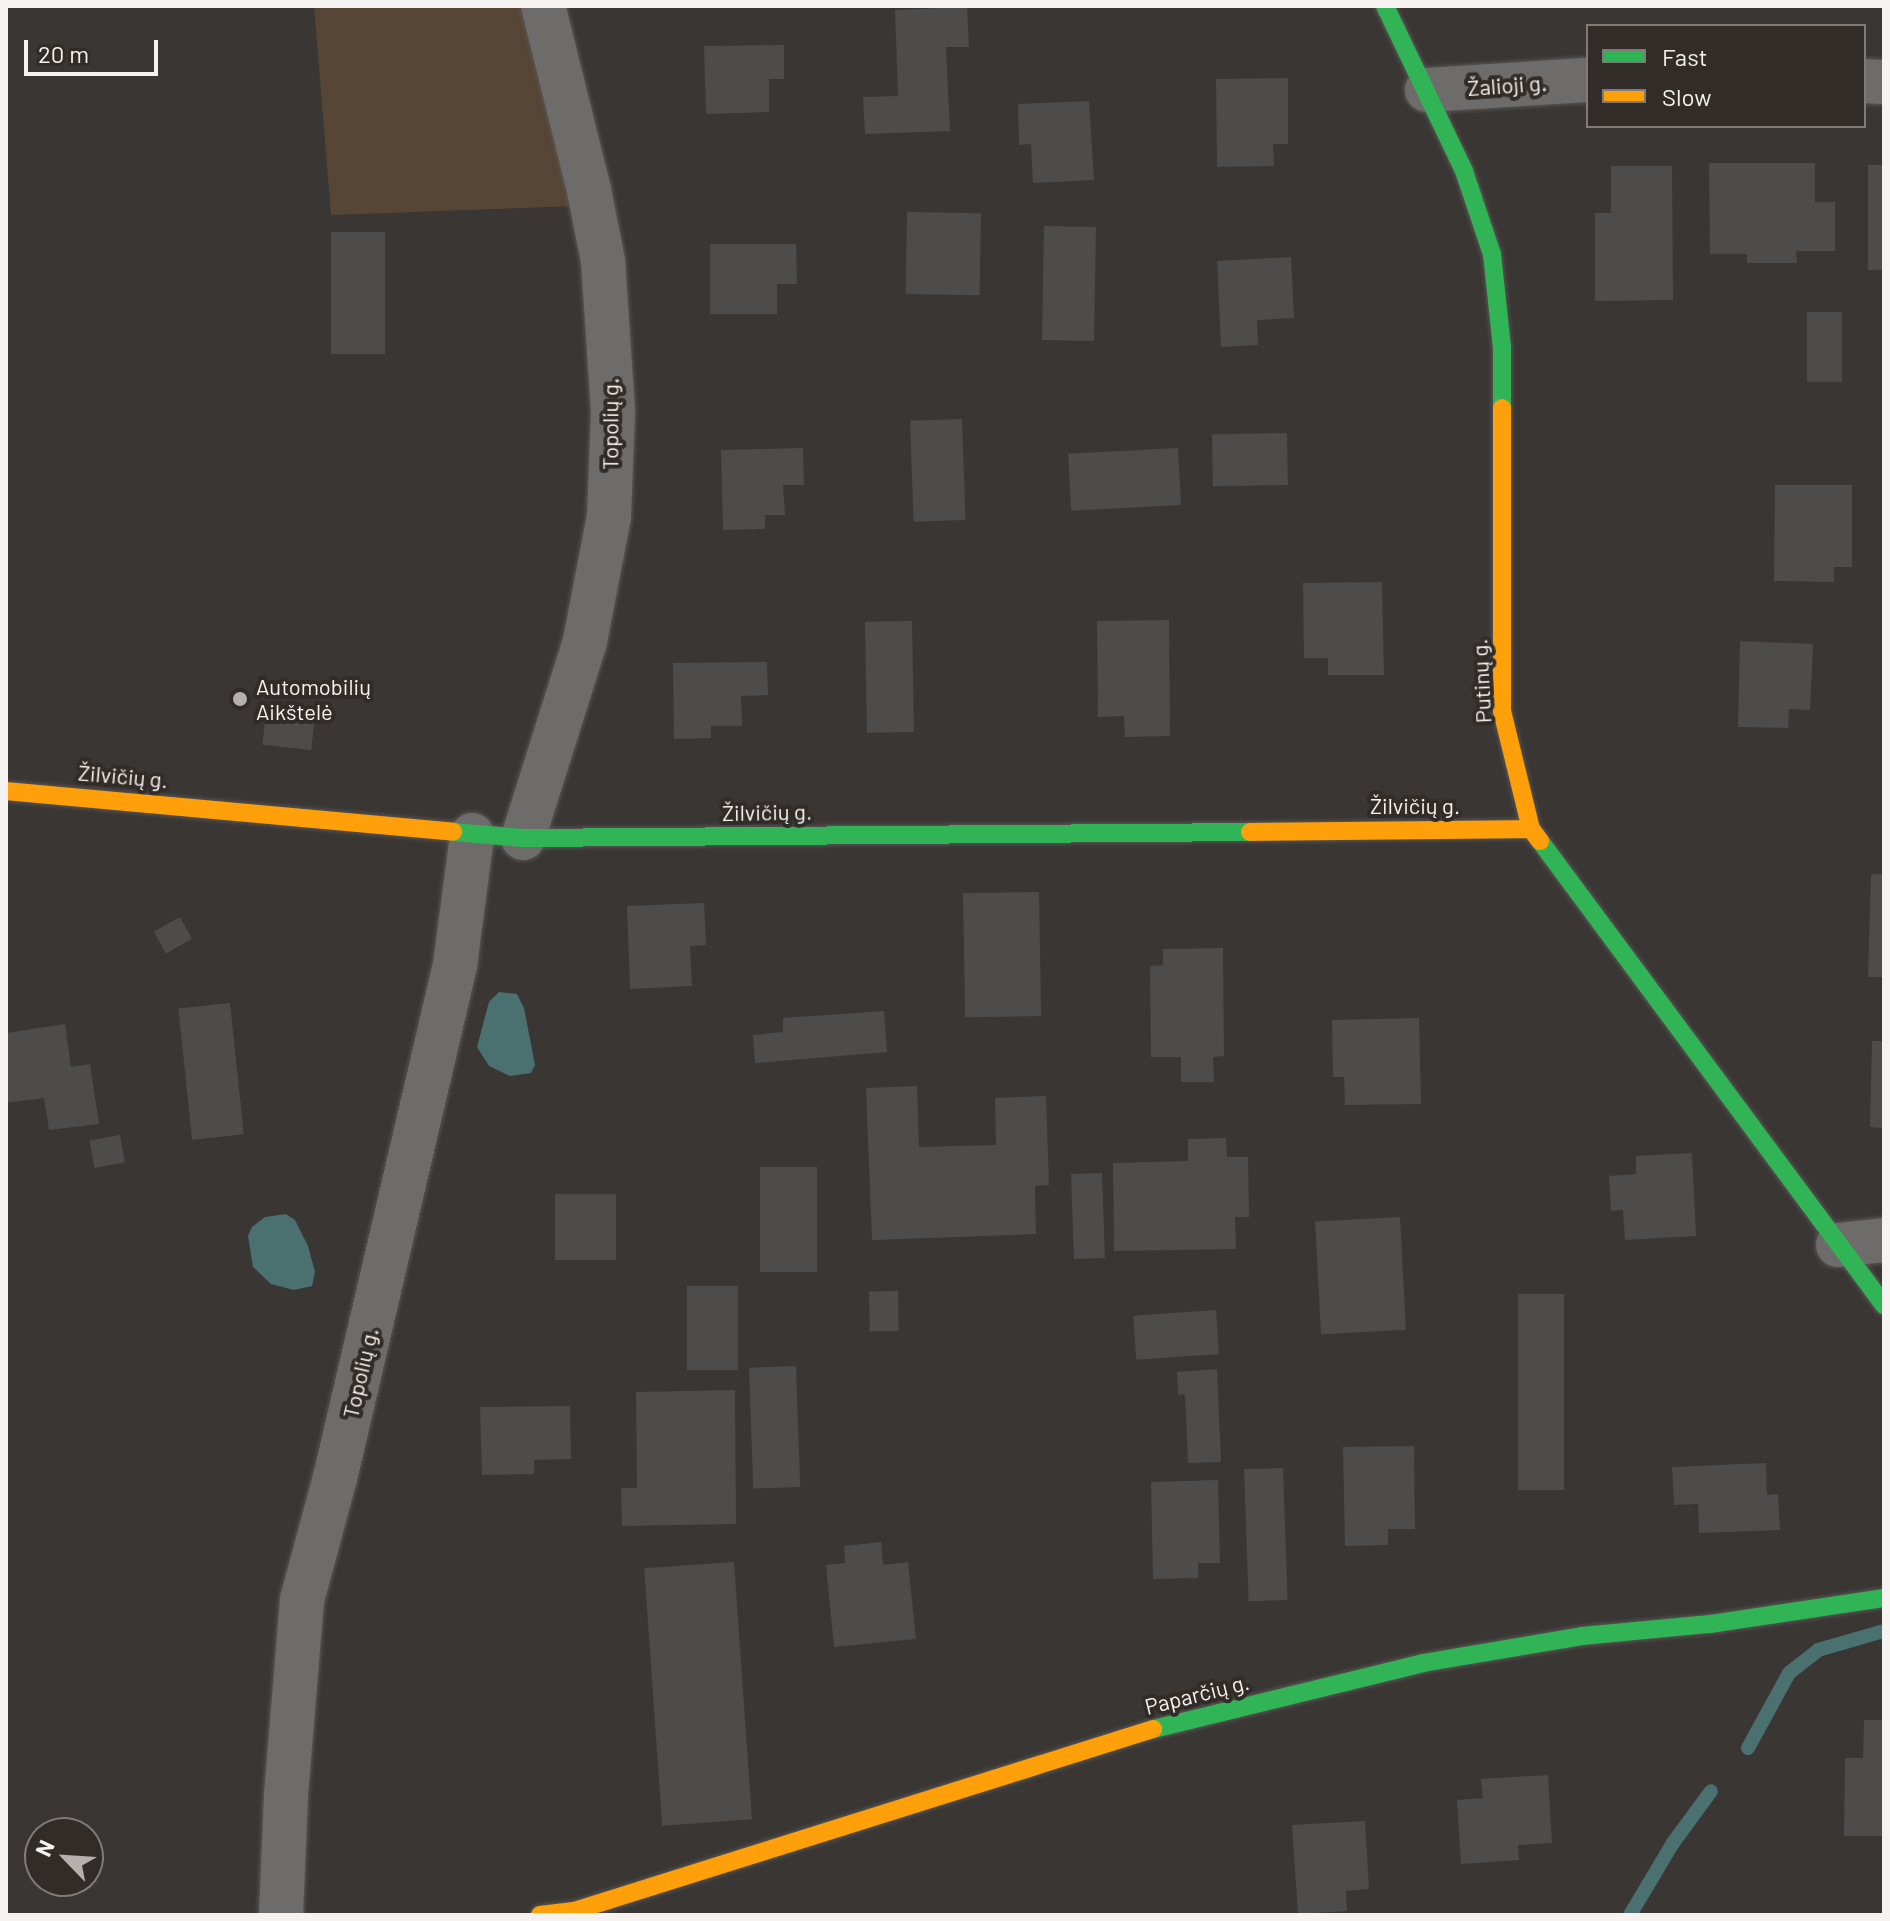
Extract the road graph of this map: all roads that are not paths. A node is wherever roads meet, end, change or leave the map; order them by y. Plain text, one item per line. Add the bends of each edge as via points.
1 (543, 6) edge
2 (1385, 6) edge
3 (1586, 80) edge
4 (1427, 90) junction
5 (6, 791) edge
6 (1531, 829) junction
7 (472, 835) junction
8 (523, 838) junction
9 (1884, 1240) edge
10 (1838, 1245) junction
11 (1884, 1305) edge
12 (1884, 1598) edge
13 (281, 1915) edge
14 (540, 1915) edge

1 - 8 street, Topolių g. via 603,261 613,411 609,516 585,641
2 - 4 street, Putinų g.
3 - 4 street, Žalioji g.
4 - 6 street, Putinų g. via 1464,171 1492,254 1502,347 1502,711
5 - 7 street, Žilvičių g.
6 - 8 street, Žilvičių g.
6 - 10 street, Putinų g.
7 - 8 street, Žilvičių g.
7 - 13 street, Topolių g. via 455,965 302,1600
9 - 10 street
10 - 11 street, Putinų g.
12 - 14 street, Paparčių g. via 1710,1624 1582,1636 1423,1663 1128,1735 574,1911

